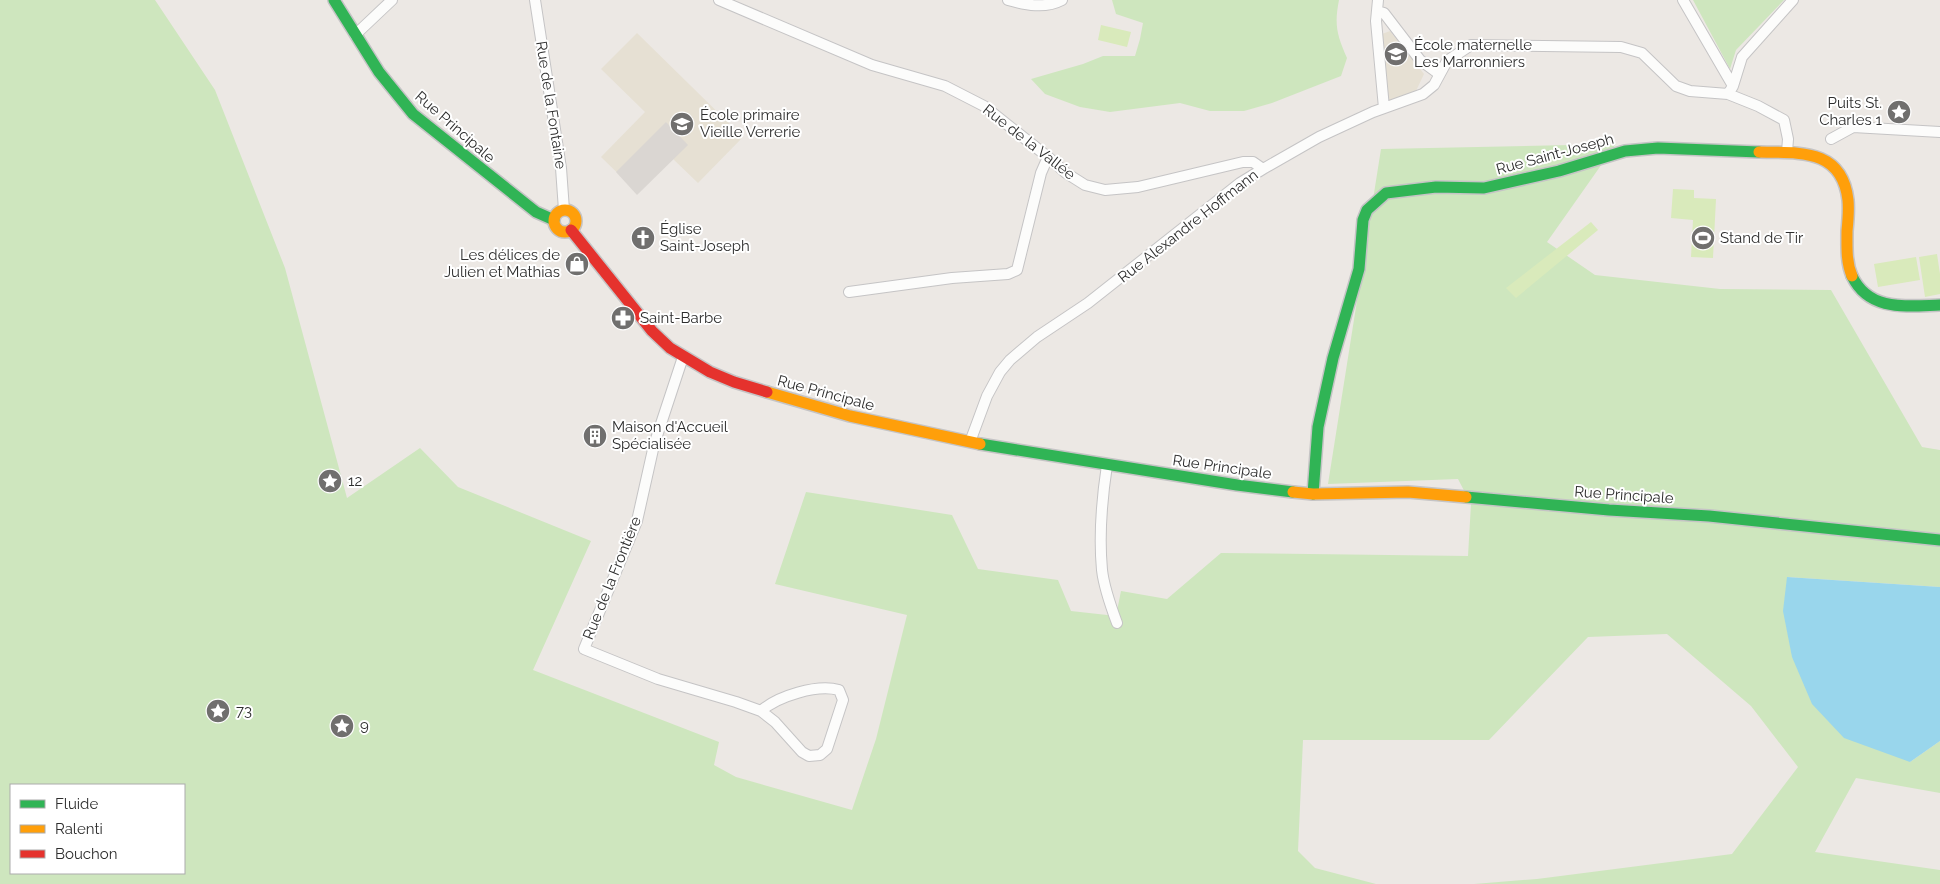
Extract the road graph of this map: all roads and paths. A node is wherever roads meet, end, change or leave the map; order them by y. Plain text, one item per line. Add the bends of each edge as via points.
1 (334, 0) edge
2 (392, 0) edge
3 (535, 0) edge
4 (719, 0) edge
5 (1008, 0) edge
6 (1062, 0) edge
7 (1378, 0) edge
8 (1683, 0) edge
9 (1793, 0) edge
10 (1377, 11) junction
11 (355, 35) junction
12 (1438, 74) junction
13 (1731, 90) junction
14 (1384, 108) junction
15 (1940, 132) edge
16 (1831, 139) dead end
17 (1787, 152) junction
18 (1048, 157) junction
19 (1262, 169) junction
20 (564, 210) junction
21 (554, 220) junction
22 (571, 230) junction
23 (849, 292) dead end
24 (1940, 305) edge
25 (683, 357) junction
26 (970, 442) junction
27 (1107, 465) junction
28 (1313, 494) junction
29 (1940, 540) edge
30 (1117, 623) dead end
31 (761, 711) junction

1 - 11 street, Rue Principale
2 - 11 street
3 - 20 street, Rue de la Fontaine via 561,168
4 - 18 street, Rue de la Vallée via 872,66 944,86 984,106
5 - 6 street via 1043,5
7 - 10 street
8 - 13 street
9 - 13 street via 1742,57
10 - 12 street via 1384,13 1420,60
10 - 14 street
11 - 21 street, Rue Principale via 413,114 536,212
12 - 13 street, Rue Alexandre Hoffmann via 1447,61 1471,45 1621,47 1642,52 1676,86 1690,91
12 - 14 street, Rue Alexandre Hoffmann via 1429,90
13 - 17 street, Rue Alexandre Hoffmann via 1784,120
14 - 19 street, Rue Alexandre Hoffmann via 1319,137
15 - 16 street via 1853,127
17 - 24 street, Rue Saint-Joseph via 1818,157 1835,166 1844,181 1848,200 1847,260 1857,286 1873,300 1894,306
17 - 28 street, Rue Saint-Joseph via 1658,148 1625,151 1502,185 1436,187 1386,193 1367,210 1363,220 1359,269 1333,358 1318,427
18 - 19 street, Rue de la Vallée via 1085,185 1105,190 1138,187 1242,162 1253,162
18 - 23 street via 1017,270 1008,274
19 - 26 street, Rue Alexandre Hoffmann via 1010,360 987,396
20 - 21 street via 557,213
20 - 22 street via 570,210 576,217
21 - 22 street via 560,230
22 - 25 street, Rue Principale via 652,331
25 - 26 street, Rue Principale via 734,382 782,397 850,416
25 - 31 street, Rue de la Frontière via 654,445 637,522 584,649 658,678
26 - 27 street, Rue Principale
27 - 28 street, Rue Principale
27 - 30 street via 1103,493 1102,571
28 - 29 street, Rue Principale via 1408,492 1709,516
31 - 31 street via 802,752 809,756 820,755 827,749 843,700 839,690 830,687 795,693

